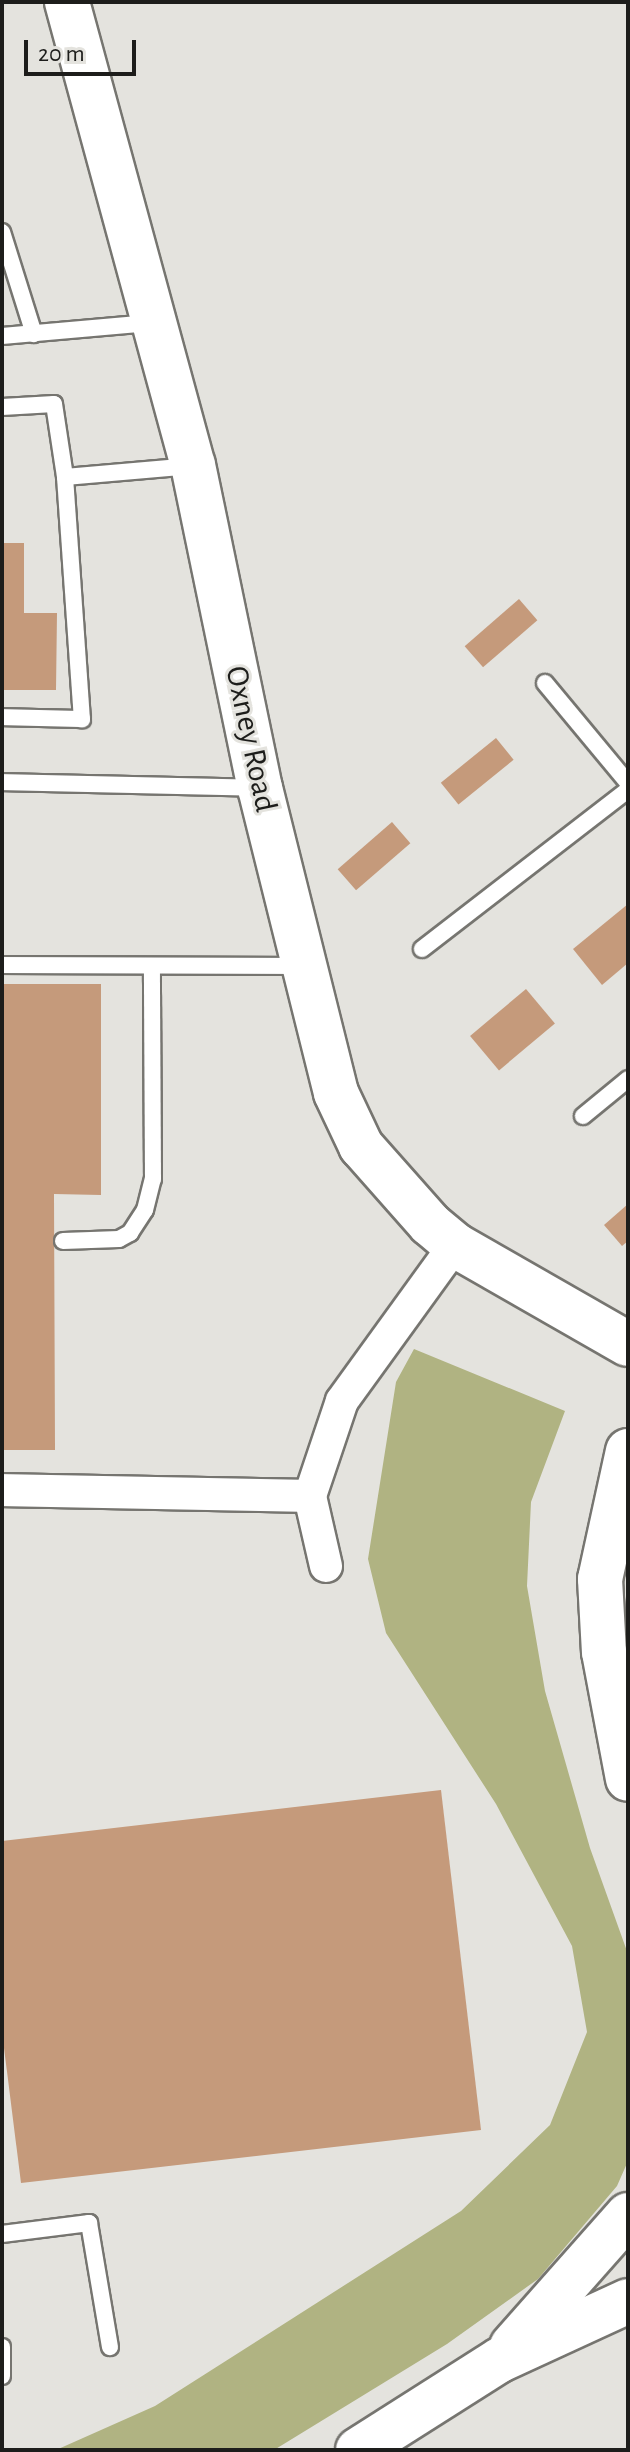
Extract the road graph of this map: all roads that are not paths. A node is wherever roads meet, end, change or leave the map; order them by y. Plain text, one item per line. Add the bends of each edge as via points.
1 (67, 2) edge
2 (2, 232) edge
3 (157, 322) junction
4 (34, 334) junction
5 (2, 336) edge
6 (2, 407) edge
7 (193, 465) junction
8 (65, 477) junction
9 (545, 683) dead end
10 (2, 717) edge
11 (2, 782) edge
12 (628, 783) edge
13 (260, 788) junction
14 (628, 790) edge
15 (422, 949) dead end
16 (2, 965) edge
17 (303, 966) junction
18 (152, 968) junction
19 (628, 1079) edge
20 (583, 1116) dead end
21 (63, 1241) dead end
22 (455, 1245) junction
23 (628, 1344) edge
24 (628, 1451) edge
25 (2, 1490) edge
26 (310, 1496) junction
27 (326, 1566) dead end
28 (628, 1779) edge
29 (628, 2215) edge
30 (2, 2234) edge
31 (628, 2301) edge
32 (2, 2347) edge
33 (110, 2347) dead end
34 (500, 2360) junction
35 (2, 2376) edge
36 (358, 2450) edge

1 - 3 street, Oxney Road
2 - 4 lane
3 - 4 lane
3 - 7 street, Oxney Road
4 - 5 lane
6 - 8 lane via 54,404
7 - 8 lane
7 - 13 street, Oxney Road
8 - 10 lane via 82,719
9 - 12 lane
11 - 13 lane
13 - 17 street, Oxney Road
14 - 15 lane
16 - 18 lane
17 - 18 lane
17 - 22 street, Oxney Road via 336,1093 361,1146 403,1197
18 - 21 lane via 153,1179 145,1210 130,1233 119,1239
19 - 20 lane
22 - 23 street, Oxney Road
22 - 26 street via 342,1401
24 - 28 street via 600,1579 604,1652
25 - 26 street
26 - 27 street
29 - 34 street
30 - 33 lane via 89,2223
31 - 34 street
32 - 35 lane
34 - 36 street

